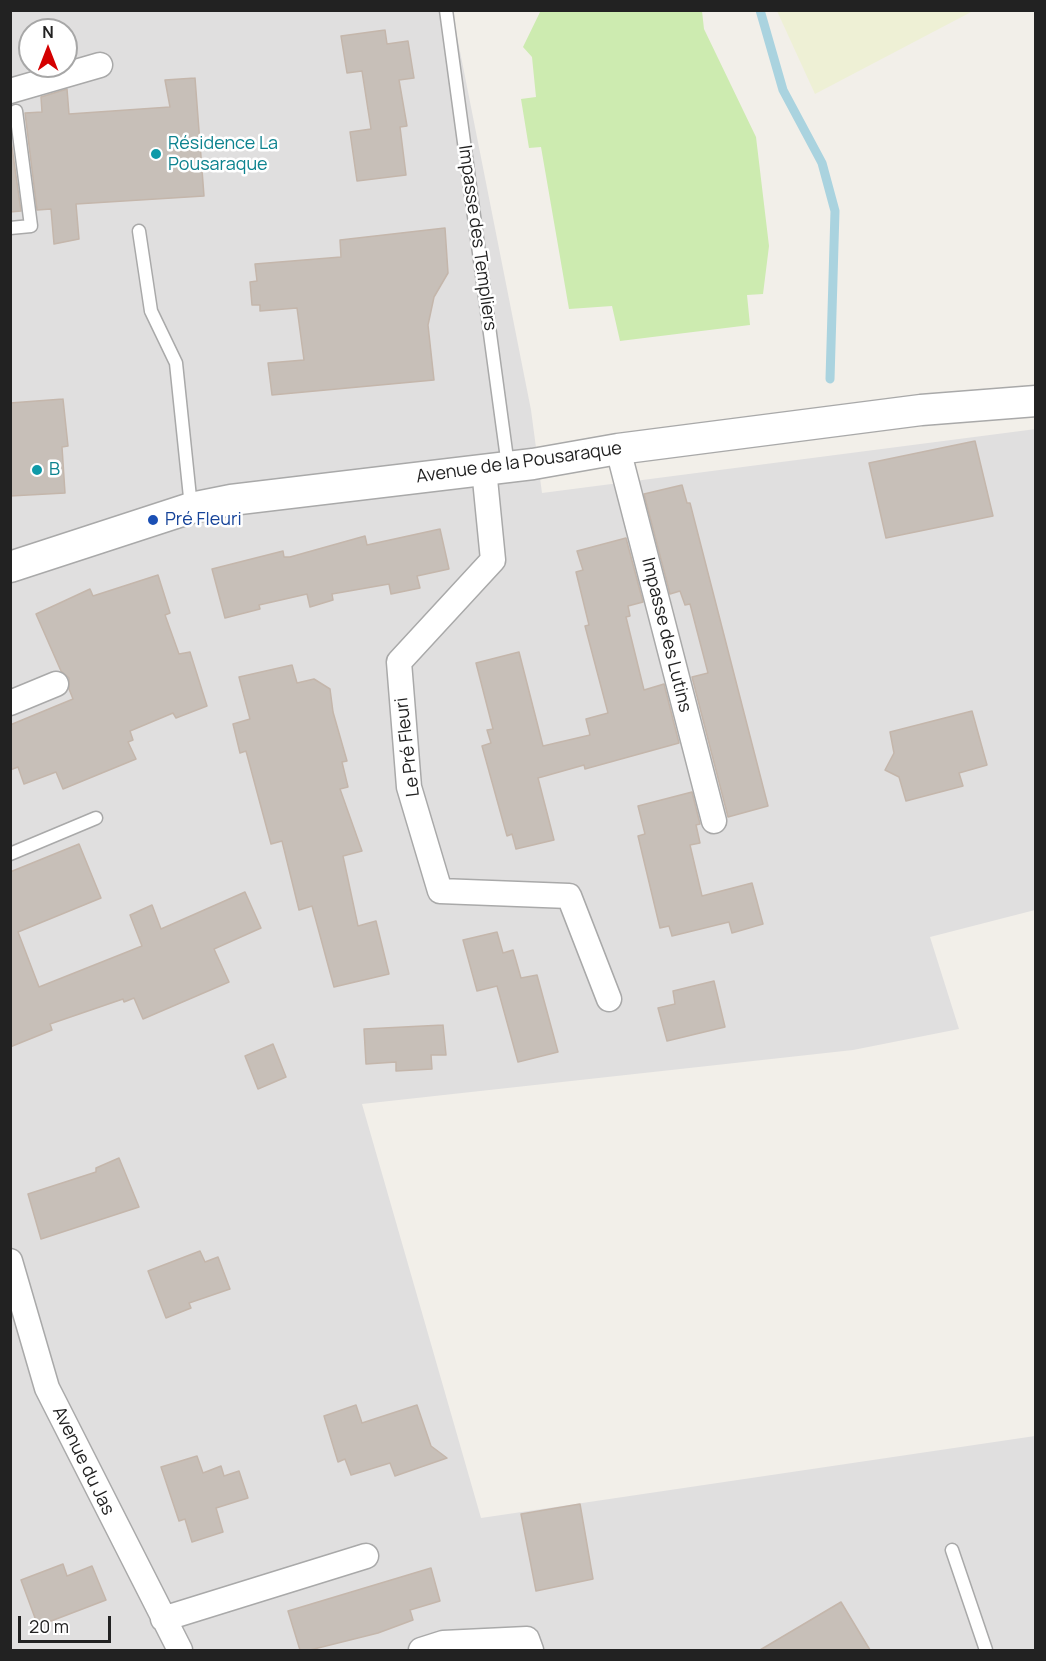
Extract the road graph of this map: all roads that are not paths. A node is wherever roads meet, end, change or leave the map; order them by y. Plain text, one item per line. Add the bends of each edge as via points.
1 (446, 10) edge
2 (100, 65) dead end
3 (13, 101) edge
4 (10, 228) edge
5 (139, 231) dead end
6 (1035, 401) edge
7 (618, 449) junction
8 (496, 468) junction
9 (191, 508) junction
10 (10, 567) edge
11 (56, 684) dead end
12 (10, 703) edge
13 (96, 818) dead end
14 (714, 821) dead end
15 (10, 854) edge
16 (609, 999) dead end
17 (10, 1262) edge
18 (952, 1550) dead end
19 (366, 1556) dead end
20 (163, 1619) junction
21 (180, 1650) edge
22 (421, 1650) edge
23 (531, 1650) edge
24 (986, 1650) edge

1 - 8 lane, Impasse des Templiers
2 - 3 street
3 - 4 lane via 31,226
5 - 9 lane via 151,311 176,363
6 - 7 street, Avenue de la Pousaraque via 921,410
7 - 8 street, Avenue de la Pousaraque
7 - 14 street, Impasse des Lutins
8 - 9 street, Avenue de la Pousaraque
8 - 16 street, Le Pré Fleuri via 493,560 399,662 409,787 440,891 568,896
9 - 10 street, Avenue de la Pousaraque
11 - 12 street
13 - 15 lane
17 - 20 street, Avenue du Jas via 47,1388
18 - 24 lane
19 - 20 street
20 - 21 street, Avenue du Jas
22 - 23 street via 444,1643 527,1639

